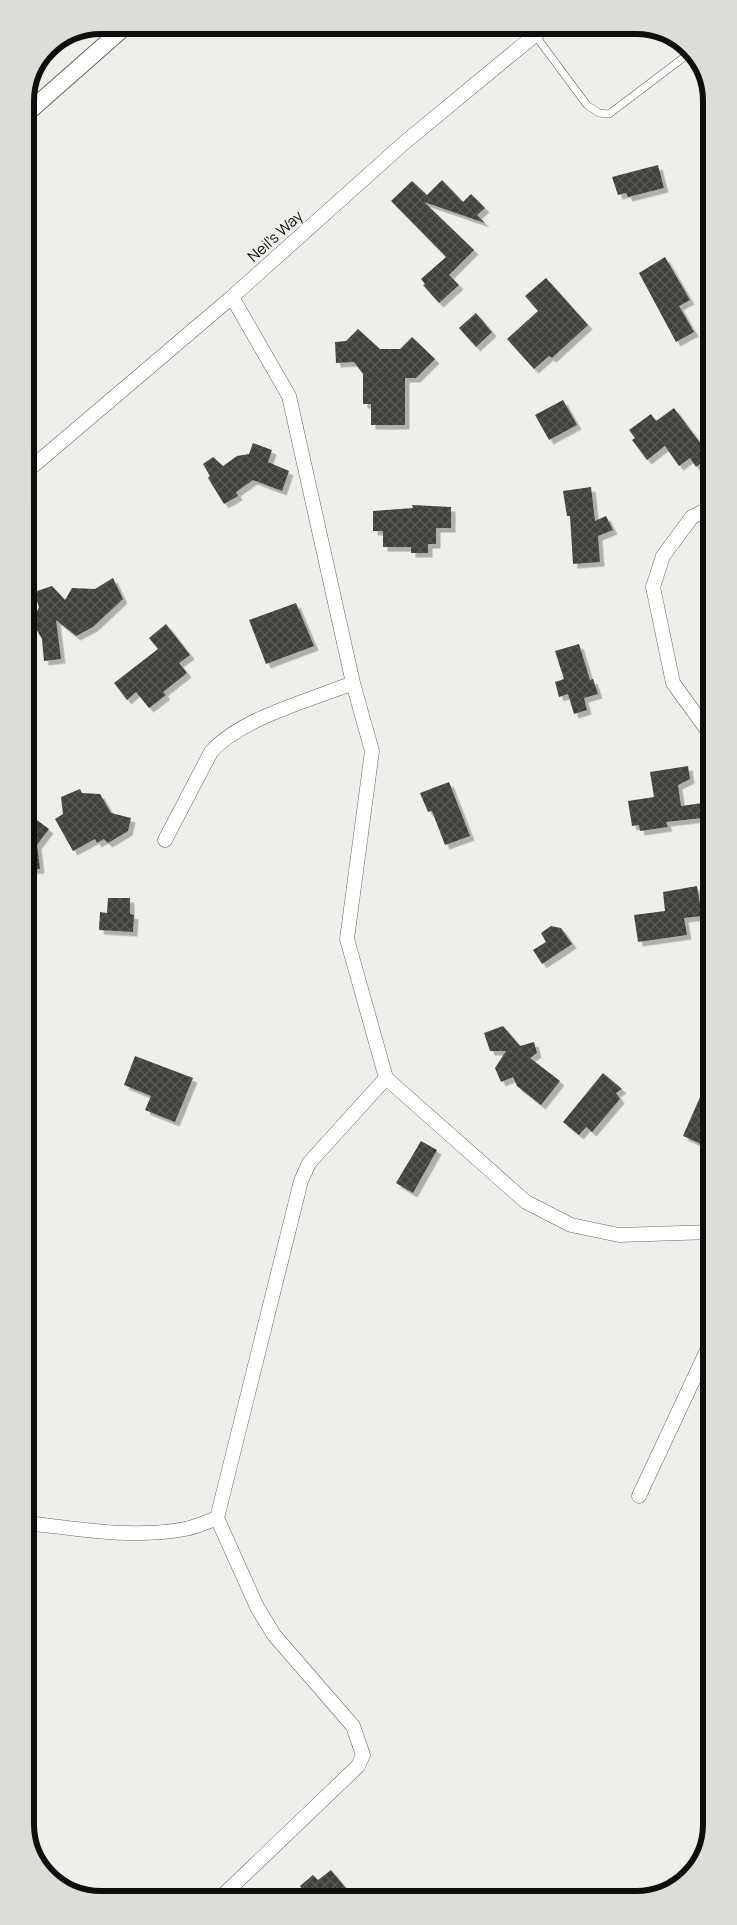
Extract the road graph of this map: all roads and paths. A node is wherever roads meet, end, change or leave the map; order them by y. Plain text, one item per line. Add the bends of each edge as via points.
1 (117, 34) edge
2 (536, 35) joint
3 (686, 56) edge
4 (34, 107) edge
5 (232, 297) junction
6 (34, 465) edge
7 (703, 512) edge
8 (353, 683) junction
9 (703, 724) edge
10 (165, 840) dead end
11 (386, 1078) junction
12 (703, 1232) edge
13 (703, 1359) edge
14 (639, 1496) dead end
15 (218, 1518) junction
16 (34, 1524) edge
17 (227, 1891) edge

1 - 4 street
2 - 3 lane via 587,106 599,113 609,114
2 - 5 street, Neil's Way via 404,143
5 - 6 street, Neil's Way
5 - 8 street via 289,396
7 - 9 street via 692,517 663,556 653,586 673,683
8 - 10 street via 253,722 222,740 211,752
8 - 11 street via 372,751 347,939
11 - 12 street via 526,1202 571,1225 619,1235
11 - 15 street via 309,1163 301,1181
13 - 14 street
15 - 16 street via 186,1529 147,1533
15 - 17 street via 257,1607 274,1635 353,1726 363,1755 358,1766

